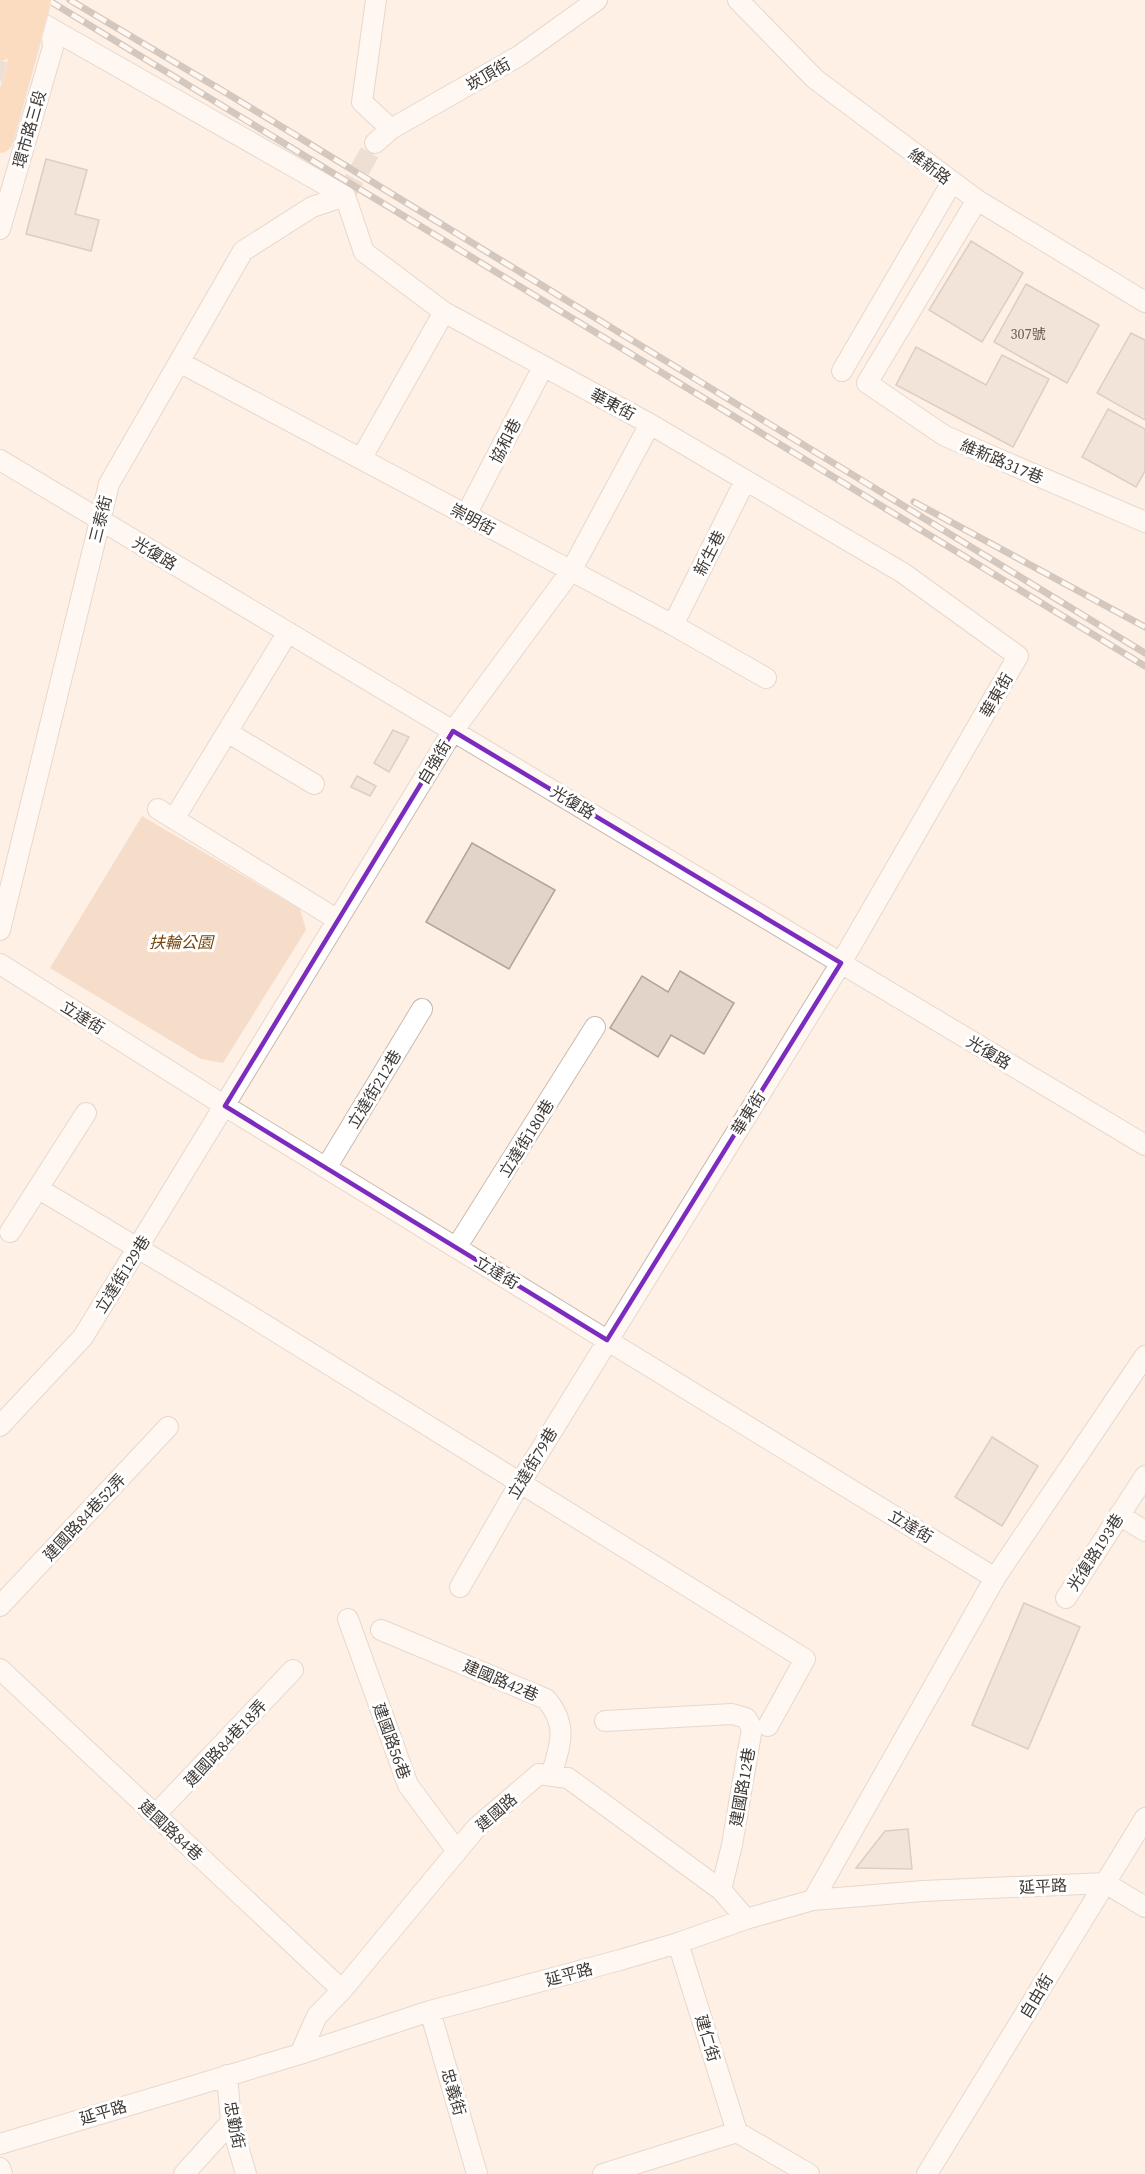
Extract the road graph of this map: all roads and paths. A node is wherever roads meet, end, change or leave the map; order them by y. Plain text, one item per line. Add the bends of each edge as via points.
1 (2, 0) edge
2 (13, 0) edge
3 (38, 0) edge
4 (376, 0) edge
5 (597, 0) edge
6 (738, 0) edge
7 (0, 14) edge
8 (52, 38) junction
9 (0, 48) tunnel mouth
10 (391, 129) junction
11 (0, 140) edge
12 (375, 143) tunnel mouth
13 (952, 182) junction
14 (345, 196) junction
15 (977, 200) junction
16 (0, 229) edge
17 (1145, 302) edge
18 (444, 312) junction
19 (179, 362) junction
20 (543, 367) junction
21 (842, 371) dead end
22 (650, 424) junction
23 (361, 459) junction
24 (0, 460) edge
25 (745, 481) junction
26 (466, 515) junction
27 (99, 519) junction
28 (1145, 522) edge
29 (571, 571) junction
30 (673, 625) junction
31 (288, 632) junction
32 (766, 678) dead end
33 (453, 731) junction
34 (228, 732) junction
35 (314, 784) dead end
36 (338, 920) junction
37 (0, 930) edge
38 (841, 963) junction
39 (0, 964) edge
40 (422, 1009) dead end
41 (595, 1027) dead end
42 (225, 1106) junction
43 (86, 1113) dead end
44 (1145, 1145) edge
45 (326, 1168) junction
46 (39, 1189) junction
47 (10, 1232) dead end
48 (456, 1248) junction
49 (138, 1249) junction
50 (607, 1340) junction
51 (1145, 1356) edge
52 (0, 1426) edge
53 (168, 1427) dead end
54 (1145, 1476) edge
55 (520, 1483) junction
56 (1119, 1515) junction
57 (1145, 1531) edge
58 (995, 1578) junction
59 (460, 1587) dead end
60 (1066, 1598) dead end
61 (0, 1606) edge
62 (348, 1619) dead end
63 (381, 1630) dead end
64 (0, 1669) edge
65 (293, 1670) dead end
66 (605, 1721) dead end
67 (768, 1726) dead end
68 (551, 1776) junction
69 (155, 1815) junction
70 (1145, 1818) edge
71 (458, 1851) junction
72 (1105, 1883) junction
73 (721, 1890) junction
74 (813, 1900) junction
75 (1145, 1906) edge
76 (746, 1919) junction
77 (678, 1943) junction
78 (342, 1990) junction
79 (430, 2011) junction
80 (300, 2054) junction
81 (227, 2075) junction
82 (231, 2122) junction
83 (737, 2132) junction
84 (0, 2144) edge
85 (0, 2168) edge
86 (2, 2174) edge
87 (184, 2174) edge
88 (246, 2174) edge
89 (477, 2174) edge
90 (603, 2174) edge
91 (809, 2174) edge
92 (927, 2174) edge

1 - 8 street
2 - 9 main road, bridge
3 - 11 main road, bridge
4 - 10 street via 362,102
5 - 10 street, 崁頂街 via 519,56
6 - 13 street, 維新路 via 815,79
7 - 8 street
8 - 14 street
8 - 16 street, 環市路三段
10 - 12 street, 崁頂街
13 - 15 street, 維新路
13 - 21 street
14 - 18 street, 華東街 via 364,252
14 - 19 street, 三泰街 via 312,207 243,251
15 - 17 street, 維新路
15 - 28 street, 維新路317巷 via 867,383 945,436
18 - 20 street, 華東街
18 - 23 street
19 - 23 street, 崇明街
19 - 27 street, 三泰街 via 109,484
20 - 22 street, 華東街
20 - 26 street, 協和巷
22 - 25 street, 華東街
22 - 29 street, 自強街
23 - 26 street, 崇明街
24 - 27 street, 光復路
25 - 30 street, 新生巷
25 - 38 street, 華東街 via 903,573 1018,656
26 - 29 street, 崇明街
27 - 31 street, 光復路
27 - 37 street, 三泰街
29 - 30 street, 崇明街
29 - 33 street, 自強街
30 - 32 street, 崇明街
31 - 33 street, 光復路
31 - 34 street
33 - 36 street, 自強街
33 - 38 street, 光復路
34 - 35 street
34 - 36 street via 166,814
36 - 42 street, 自強街
38 - 44 street, 光復路
38 - 50 street, 華東街
39 - 42 street, 立達街
40 - 45 street, 立達街212巷
41 - 48 street, 立達街180巷
42 - 45 street, 立達街
42 - 49 street, 立達街129巷
43 - 46 street
45 - 48 street, 立達街
46 - 47 street
46 - 49 street
48 - 50 street, 立達街
49 - 52 street, 立達街129巷 via 82,1337
49 - 55 street
50 - 55 street, 立達街79巷
50 - 58 street, 立達街
51 - 58 street
53 - 61 street, 建國路84巷52弄
54 - 56 street, 光復路193巷
55 - 59 street, 立達街79巷
55 - 67 street via 805,1659
56 - 57 street
56 - 60 street, 光復路193巷
58 - 74 street
62 - 71 street, 建國路56巷 via 408,1785
63 - 68 street, 建國路42巷 via 546,1699 556,1710 562,1737
64 - 69 street, 建國路84巷
65 - 69 street, 建國路84巷18弄
66 - 73 street, 建國路12巷 via 732,1714 746,1718 752,1728
68 - 71 street, 建國路 via 539,1774 477,1827
68 - 73 street via 568,1778
69 - 78 street, 建國路84巷
70 - 72 street, 自由街
71 - 78 street, 建國路
72 - 74 street, 延平路
72 - 75 street
72 - 92 street, 自由街
73 - 76 street
74 - 76 street, 延平路
76 - 77 street, 延平路
77 - 79 street, 延平路
77 - 83 street, 建仁街
78 - 80 street, 建國路 via 317,2016
79 - 80 street, 延平路
79 - 89 street, 忠義街
80 - 81 street, 延平路
81 - 82 street, 忠勤街
81 - 84 street, 延平路
82 - 87 street
82 - 88 street, 忠勤街
83 - 90 street
83 - 91 street
85 - 86 street

